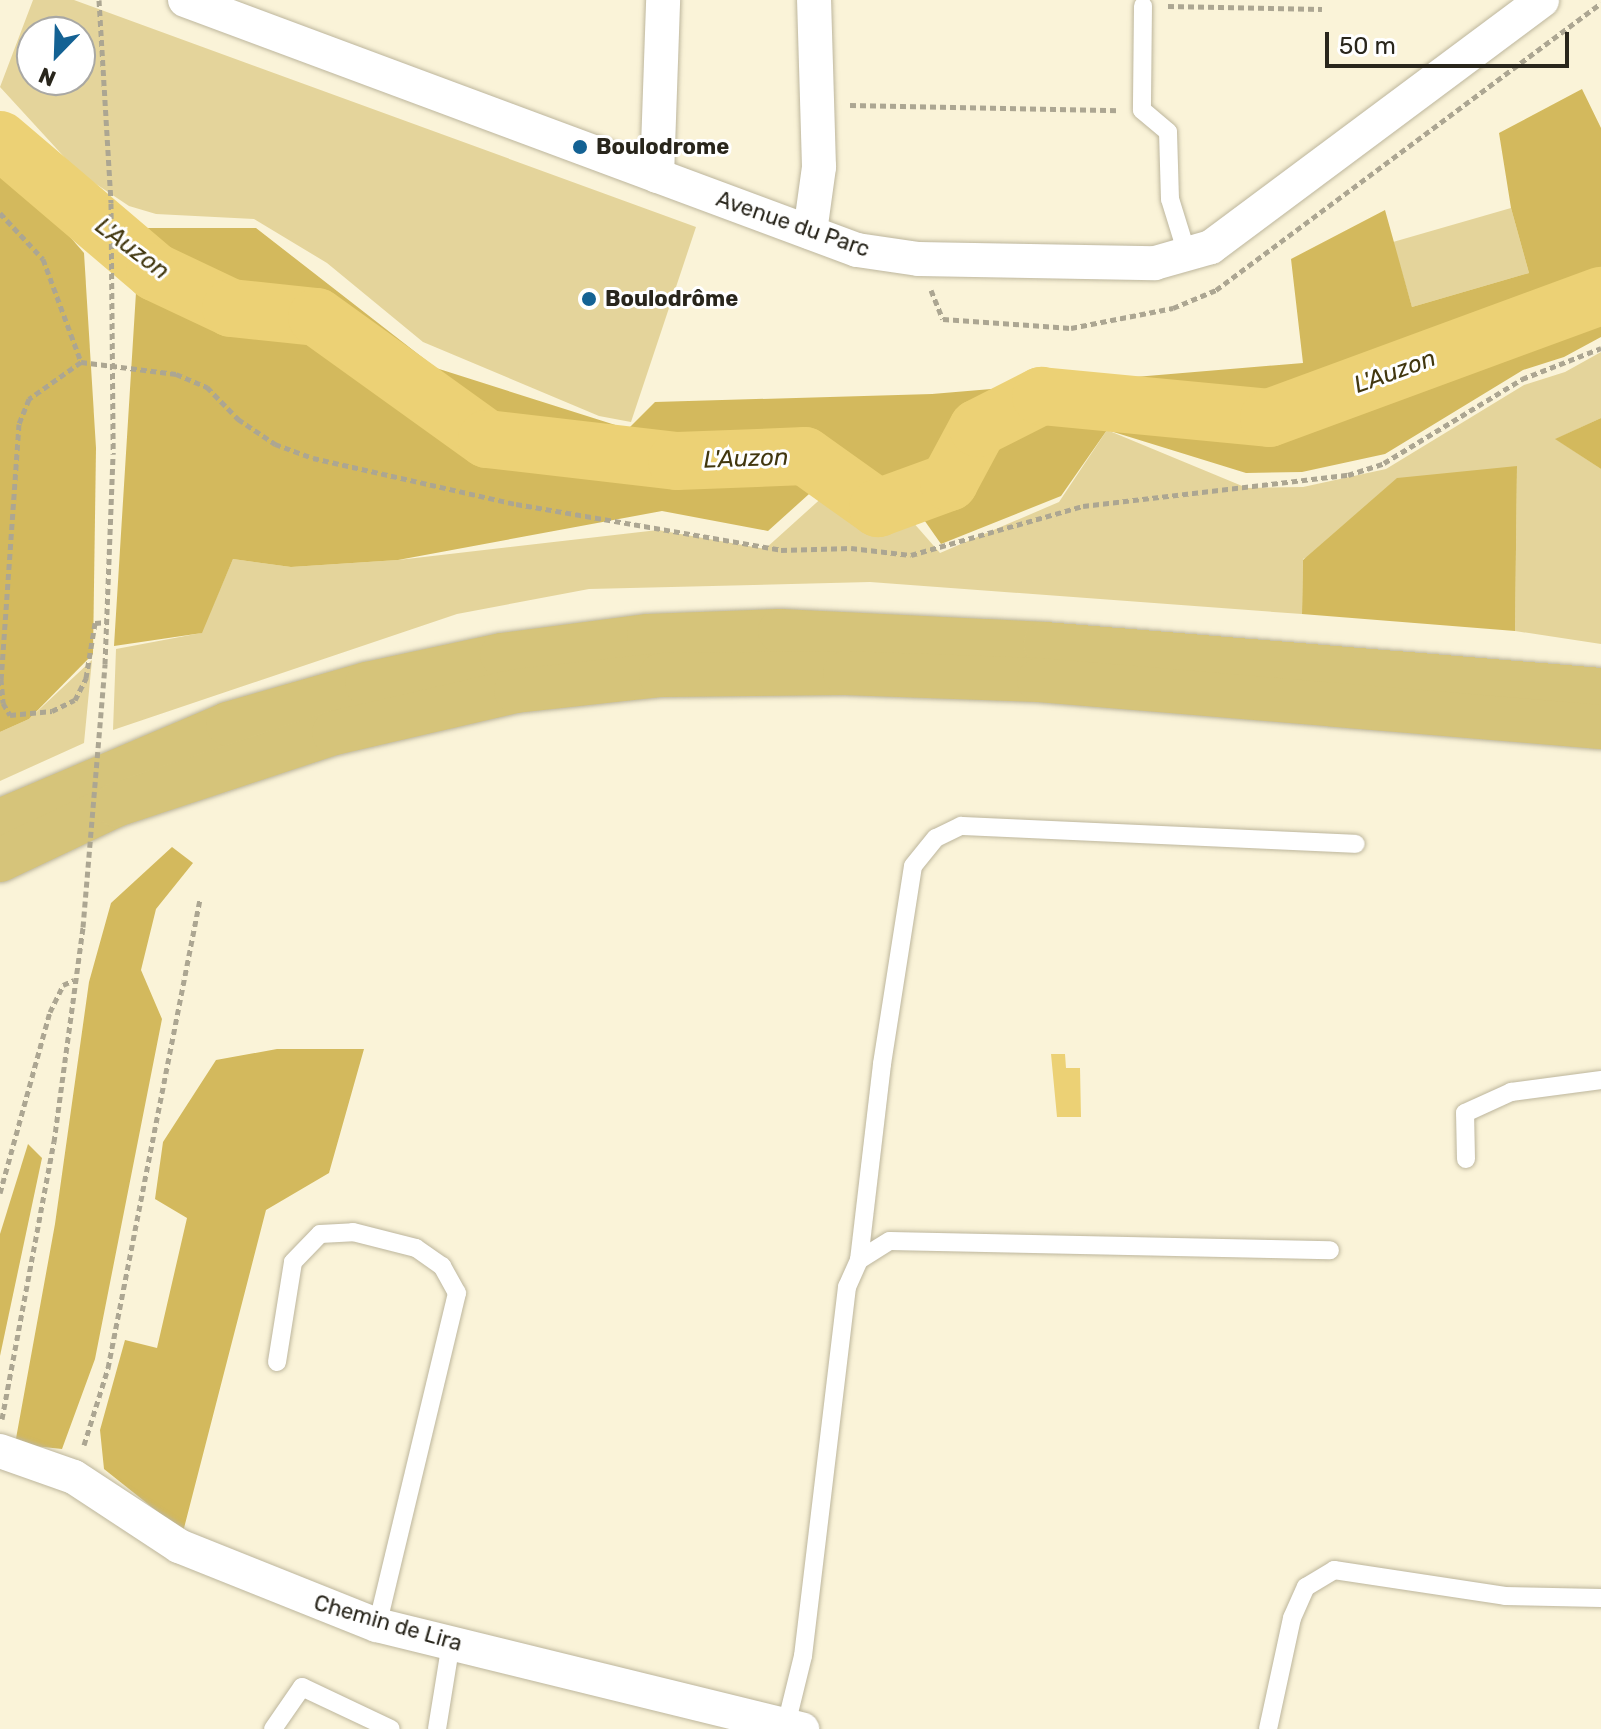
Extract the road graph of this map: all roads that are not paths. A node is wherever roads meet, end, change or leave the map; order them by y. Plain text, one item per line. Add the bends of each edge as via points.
1 (185, 0) edge
2 (663, 0) edge
3 (814, 0) edge
4 (1542, 0) edge
5 (1143, 6) road end
6 (657, 176) junction
7 (810, 232) junction
8 (1188, 257) junction
9 (1601, 690) edge
10 (1601, 727) edge
11 (0, 821) edge
12 (1356, 844) dead end
13 (0, 860) edge
14 (1601, 1080) edge
15 (1466, 1159) dead end
16 (1330, 1250) dead end
17 (859, 1260) junction
18 (277, 1362) dead end
19 (0, 1451) edge
20 (1601, 1598) edge
21 (377, 1625) junction
22 (451, 1643) junction
23 (794, 1727) edge
24 (273, 1729) edge
25 (391, 1729) edge
26 (437, 1729) edge
27 (1268, 1729) edge

1 - 6 street, Avenue du Parc
2 - 6 street
3 - 7 street via 817,210
4 - 8 street, Avenue du Parc via 1211,247
5 - 8 lane via 1142,110 1168,132 1170,199
6 - 7 street, Avenue du Parc
7 - 8 street, Avenue du Parc via 857,250 918,259 1155,263
9 - 11 main road via 1045,644 780,631 649,636 502,655 325,696 228,724
10 - 13 main road via 1039,680 845,673 661,675 516,691 334,733 116,805
12 - 17 lane via 961,826 936,838 913,866
14 - 15 lane via 1511,1092 1465,1113
16 - 17 lane via 890,1241
17 - 23 lane via 847,1287
18 - 21 lane via 293,1262 320,1234 353,1232 416,1248 442,1266 457,1293
19 - 21 street, Chemin de Lira via 74,1477 179,1546
20 - 27 lane via 1505,1596 1334,1570 1306,1587 1292,1618
21 - 22 street, Chemin de Lira
22 - 23 street, Chemin de Lira
22 - 26 lane
24 - 25 lane via 302,1687

